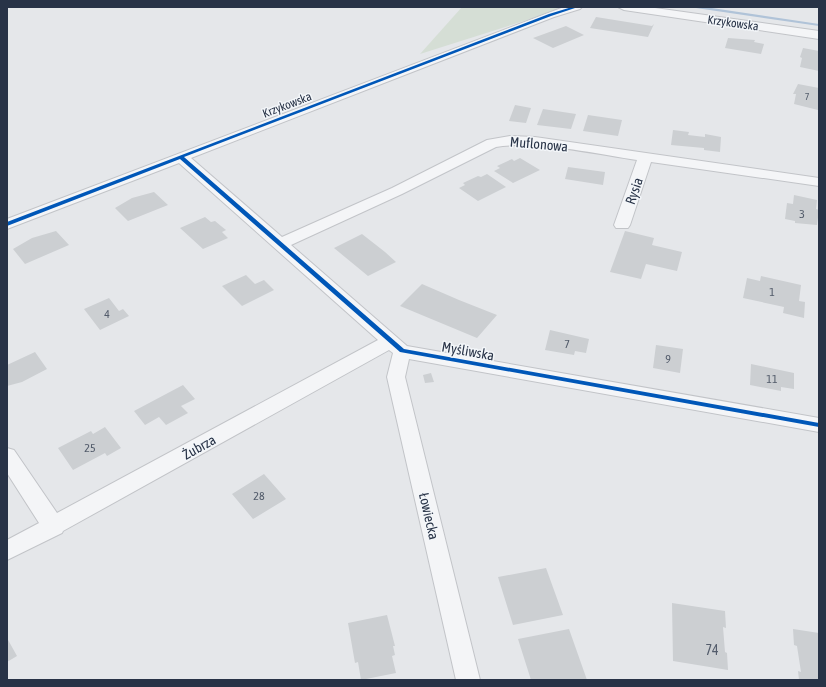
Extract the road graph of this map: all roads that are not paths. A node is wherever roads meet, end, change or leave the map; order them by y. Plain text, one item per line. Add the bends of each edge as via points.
1 (576, 7) edge
2 (624, 7) edge
3 (819, 35) edge
4 (181, 157) junction
5 (645, 158) junction
6 (819, 182) edge
7 (7, 224) edge
8 (622, 225) dead end
9 (280, 244) junction
10 (396, 346) junction
11 (819, 425) edge
12 (7, 456) edge
13 (54, 527) junction
14 (7, 551) edge
15 (468, 680) edge

1 - 4 street, Krzykowska
2 - 3 street, Krzykowska
4 - 7 street, Krzykowska
4 - 9 street
5 - 6 street, Muflonowa
5 - 8 street, Rysia
5 - 9 street, Muflonowa via 535,141 510,140 492,143 397,191
9 - 10 street
10 - 11 street, Myśliwska
10 - 13 street, Żubrza
10 - 15 street, Łowiecka via 396,377
12 - 13 street
13 - 14 street, Żubrza

